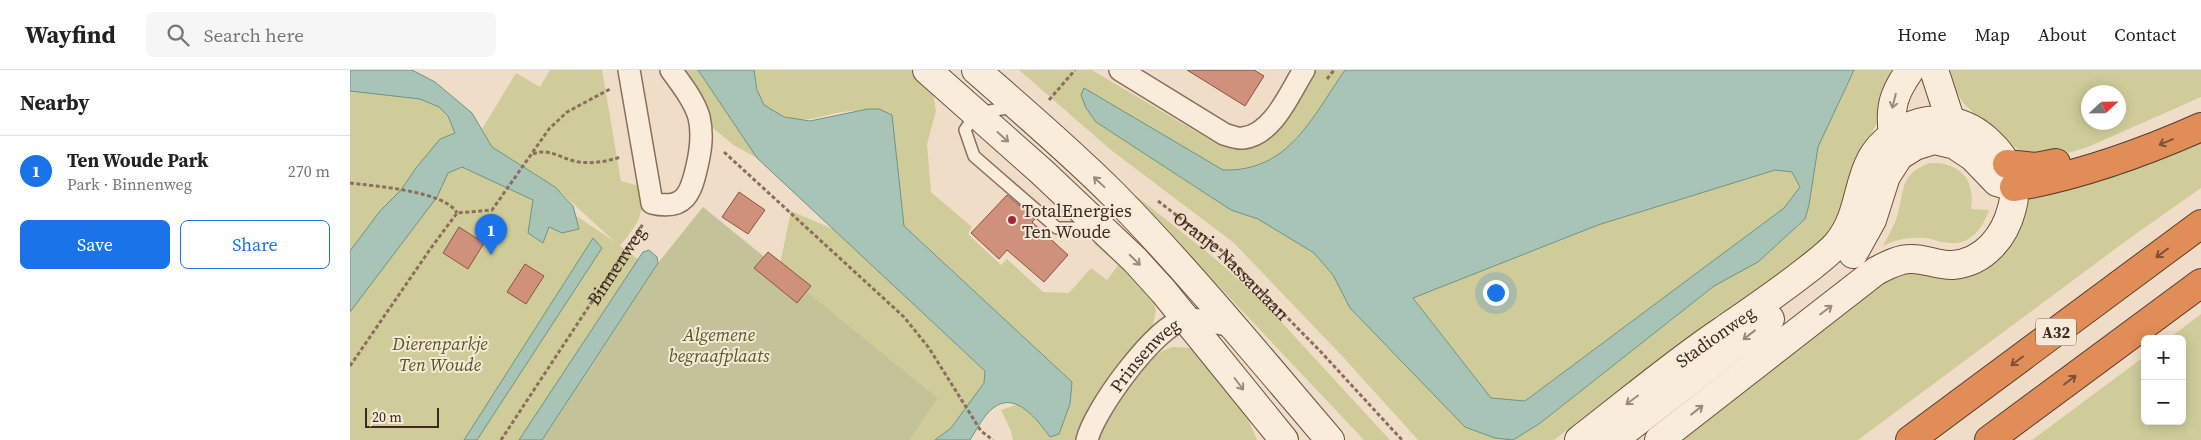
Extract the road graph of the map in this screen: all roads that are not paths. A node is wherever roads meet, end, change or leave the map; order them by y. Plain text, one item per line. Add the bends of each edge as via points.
1 (671, 70) edge
2 (927, 70) edge
3 (976, 70) edge
4 (1120, 70) edge
5 (1304, 70) edge
6 (1910, 70) edge
7 (1934, 70) edge
8 (630, 75) edge
9 (1018, 107) junction
10 (977, 114) junction
11 (1951, 122) junction
12 (2201, 127) edge
13 (1893, 135) junction
14 (2010, 176) junction
15 (2201, 224) edge
16 (1856, 232) junction
17 (2201, 283) edge
18 (1225, 316) junction
19 (1185, 320) junction
20 (1087, 440) edge
21 (1284, 440) edge
22 (1330, 440) edge
23 (1350, 440) edge
24 (1579, 440) edge
25 (1613, 440) edge
26 (1659, 440) edge
27 (1910, 440) edge
28 (1989, 440) edge

1 - 8 street via 698,114 703,133 692,190 680,202 665,206 652,203
2 - 10 main road
3 - 9 main road, Oranje Nassaulaan
4 - 5 street via 1218,131 1242,139 1258,134 1270,124
6 -> 13 main road via 1897,88 1892,107
7 - 11 main road
9 - 10 lane
18 -> 9 main road, Oranje Nassaulaan via 1113,195
10 -> 19 main road via 1091,217 1155,281
11 - 13 main road via 1918,123
11 - 14 main road via 1962,123 1990,142
12 -> 14 highway via 2130,157 2043,182
13 - 16 main road via 1870,159 1862,176
14 - 16 main road via 1997,182 1973,157 1955,145 1934,140 1915,146 1899,156 1886,176 1872,220
26 -> 14 main road via 1876,271 1908,258 1952,265 1971,261 1989,249 2002,234 2014,202
15 -> 27 highway, A32
16 -> 24 main road, Stadionweg
16 -> 25 main road, Stadionweg via 1854,253 1836,269
28 -> 17 highway, A32
18 - 19 street, Prinsenweg
18 - 22 main road, Oranje Nassaulaan
18 - 23 main road via 1244,321
19 - 20 street, Prinsenweg via 1159,335 1115,385
19 -> 21 main road

